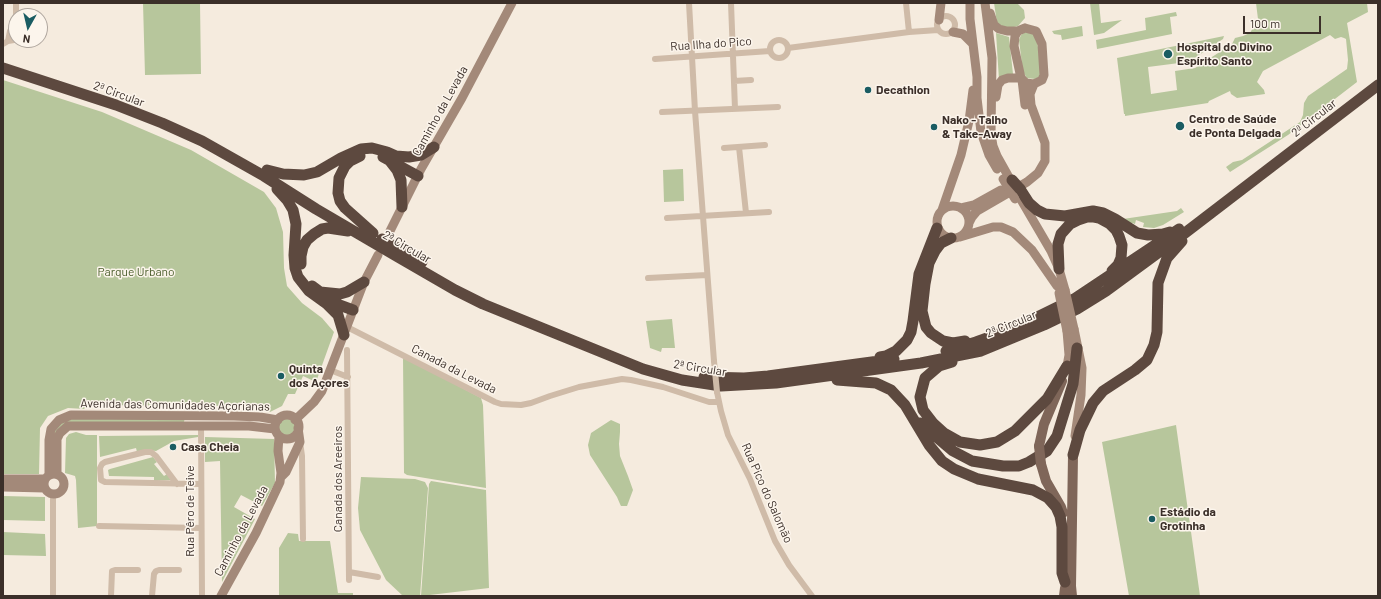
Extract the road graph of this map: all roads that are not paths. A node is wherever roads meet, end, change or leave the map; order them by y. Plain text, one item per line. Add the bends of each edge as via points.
1 (512, 3) edge
2 (688, 3) edge
3 (731, 3) edge
4 (906, 3) edge
5 (941, 3) edge
6 (970, 3) edge
7 (985, 3) edge
8 (989, 3) edge
9 (938, 21) junction
10 (924, 30) junction
11 (938, 30) junction
12 (1018, 31) junction
13 (909, 32) junction
14 (952, 32) junction
15 (972, 43) junction
16 (788, 48) junction
17 (770, 51) junction
18 (733, 54) junction
19 (692, 57) junction
20 (655, 59) dead end
21 (975, 60) junction
22 (3, 61) edge
23 (3, 68) edge
24 (1378, 77) edge
25 (1022, 79) junction
26 (750, 80) dead end
27 (734, 81) junction
28 (1034, 84) junction
29 (1378, 85) edge
30 (778, 107) dead end
31 (735, 109) junction
32 (695, 111) junction
33 (662, 112) dead end
34 (991, 117) junction
35 (765, 145) dead end
36 (434, 147) junction
37 (739, 147) junction
38 (724, 148) dead end
39 (391, 157) junction
40 (420, 172) junction
41 (266, 173) junction
42 (1009, 179) junction
43 (1018, 195) junction
44 (402, 207) junction
45 (961, 208) junction
46 (942, 210) junction
47 (770, 212) dead end
48 (746, 213) junction
49 (703, 216) junction
50 (667, 218) dead end
51 (969, 223) junction
52 (938, 228) junction
53 (390, 231) dead end
54 (1182, 231) junction
55 (371, 236) junction
56 (956, 237) junction
57 (378, 255) dead end
58 (1059, 269) junction
59 (707, 275) junction
60 (648, 278) dead end
61 (364, 282) junction
62 (1097, 285) junction
63 (1060, 289) junction
64 (319, 295) junction
65 (354, 307) junction
66 (1070, 330) junction
67 (345, 331) junction
68 (999, 333) junction
69 (1077, 348) junction
70 (347, 350) dead end
71 (981, 351) junction
72 (1067, 366) junction
73 (330, 370) junction
74 (798, 372) junction
75 (348, 378) junction
76 (789, 381) junction
77 (718, 402) junction
78 (910, 414) junction
79 (278, 420) junction
80 (297, 423) junction
81 (201, 425) junction
82 (287, 437) junction
83 (1073, 456) junction
84 (281, 477) junction
85 (3, 479) edge
86 (49, 479) junction
87 (177, 484) junction
88 (200, 484) junction
89 (3, 487) edge
90 (54, 494) junction
91 (99, 526) dead end
92 (201, 528) junction
93 (304, 539) dead end
94 (138, 570) dead end
95 (180, 570) dead end
96 (349, 572) junction
97 (378, 577) dead end
98 (349, 580) dead end
99 (1068, 591) edge
100 (53, 596) edge
101 (111, 596) edge
102 (152, 596) edge
103 (202, 596) edge
104 (221, 596) edge
105 (812, 596) edge

1 - 36 street, Caminho da Levada
2 - 19 street, Rua Pico do Salomão
3 - 18 street
4 - 13 street
5 - 9 street
6 - 15 street
7 - 34 street via 992,58
8 - 12 street via 994,25 1002,30
9 - 10 street
9 - 11 street
9 - 14 street via 945,17 952,19 955,26
10 - 11 street
10 - 13 street
11 - 14 street via 943,34
12 - 25 street via 1014,46
12 - 28 street via 1026,28 1036,31 1041,39 1044,75 1042,80
13 - 16 street
14 - 15 street via 963,34
15 - 21 street
16 - 17 street via 787,54 779,59
16 - 17 street via 786,43 777,40 772,43
17 - 18 street, Rua Ilha do Pico
18 - 19 street, Rua Ilha do Pico
18 - 27 street
19 - 20 street, Rua Ilha do Pico
19 - 32 street, Rua Pico do Salomão
21 - 42 street via 981,132 989,155
21 - 46 street via 961,155
22 - 41 highway, 2ª Circular via 117,99 197,131
23 - 41 highway, 2ª Circular via 116,105 202,141
24 - 54 highway, 2ª Circular
25 - 28 street
25 - 34 street via 1002,80 998,85 994,114
25 - 45 street via 1025,107 1040,144 1036,166 1024,177 974,205
26 - 27 street
27 - 31 street
28 - 51 street via 1030,94 1031,106 1045,143 1045,161 1038,173 1027,182 977,211
29 - 54 highway, 2ª Circular
30 - 31 street
31 - 32 street
32 - 33 street
32 - 49 street, Rua Pico do Salomão
34 - 42 street via 993,146
35 - 37 street
36 - 39 highway via 416,156
36 - 40 street, Caminho da Levada
37 - 38 street
37 - 48 street
39 - 40 highway
39 - 41 highway via 386,152 372,148 361,149 317,172 304,175
39 - 44 highway via 401,180
39 - 55 highway via 372,154 356,157 345,166 339,178 340,201
40 - 44 street, Caminho da Levada
41 - 55 highway, 2ª Circular via 316,209
41 - 64 highway via 292,210 296,224 294,255 298,277 303,285
42 - 43 highway, bridge
43 - 54 highway via 1045,214 1065,216 1093,211 1115,218 1137,233 1148,235
43 - 58 street
43 - 63 street
44 - 53 street, Caminho da Levada
45 - 46 street via 949,206
45 - 51 street via 967,214
46 - 52 street via 938,218
47 - 48 street
48 - 49 street
49 - 50 street
49 - 59 street, Rua Pico do Salomão
51 - 56 street via 966,231
52 - 56 street via 942,233
52 - 74 highway via 919,274 913,321 907,340 896,351 886,356 808,368
54 - 62 highway, 2ª Circular
54 - 71 highway, 2ª Circular via 1106,291 1077,309
54 - 83 highway via 1182,241 1167,258 1158,283 1157,332 1147,360 1103,391 1093,403 1080,430
55 - 64 highway via 328,228 322,229 307,240 301,256 301,266 307,282
55 - 74 highway, 2ª Circular via 486,298 638,360 704,376 744,378
55 - 76 highway, 2ª Circular via 455,290 482,304 643,369 682,380 721,386
56 - 63 street via 993,227 1013,232 1032,250
56 - 68 highway via 941,243 929,263 922,304 926,327 943,341 953,343
57 - 61 street
58 - 62 highway via 1058,244 1061,234 1074,222 1087,217 1099,218 1116,230 1122,251 1118,265
58 - 63 street
59 - 60 street
59 - 77 street, Rua Pico do Salomão, bridge
61 - 64 highway via 347,292
61 - 65 street
62 - 68 highway, 2ª Circular via 1039,317
63 - 66 street, bridge
64 - 65 highway
64 - 67 highway via 338,315
65 - 67 street
66 - 69 street
66 - 72 street
67 - 73 street
67 - 77 street, Canada da Levada via 501,404 531,403 579,387 622,379 663,387 709,402
68 - 74 highway, 2ª Circular via 951,350
69 - 78 highway via 1073,384 1057,436 1047,451 1018,466 972,461 946,447
69 - 83 street via 1082,380
70 - 75 street, Canada dos Areeiros
71 - 72 highway via 939,366 925,378 920,397 923,410 933,423 960,442 980,445 992,443 1016,431 1047,399
71 - 76 highway, 2ª Circular via 921,363
72 - 99 main road, bridge via 1044,424 1040,446 1041,464 1046,481 1061,507 1063,516
73 - 75 street
73 - 80 street via 317,399
75 - 96 street, Canada dos Areeiros
76 - 78 highway via 842,379 876,383 898,396
77 - 105 street, Rua Pico do Salomão via 728,435 775,541
78 - 99 highway via 929,445 942,461 954,469 978,479 1033,490 1048,498 1060,516 1062,573
79 - 80 street, Avenida das Comunidades Açorianas via 287,416
79 - 82 street
79 - 86 street, Avenida das Comunidades Açorianas via 234,416 65,416 54,424 49,434
80 - 82 street via 298,430
81 - 82 street, Avenida das Comunidades Açorianas via 249,426
81 - 86 street, Avenida das Comunidades Açorianas via 68,426 57,439
81 - 88 street, Rua Pêro de Teive
82 - 84 street, Caminho da Levada via 279,458
82 - 84 street, Caminho da Levada via 286,472
82 - 93 street via 302,456
83 - 99 main road
84 - 104 street, Caminho da Levada via 256,533
85 - 86 street
86 - 89 street
86 - 90 street via 47,491
86 - 90 street, Avenida das Comunidades Açorianas via 62,478 64,484 62,490
87 - 87 street via 110,483 101,480 100,468 102,464 151,452
87 - 88 street
88 - 92 street, Rua Pêro de Teive
90 - 100 street
91 - 92 street
92 - 103 street, Rua Pêro de Teive
94 - 101 street via 112,571
95 - 102 street via 156,571
96 - 97 street
96 - 98 street, Canada dos Areeiros

